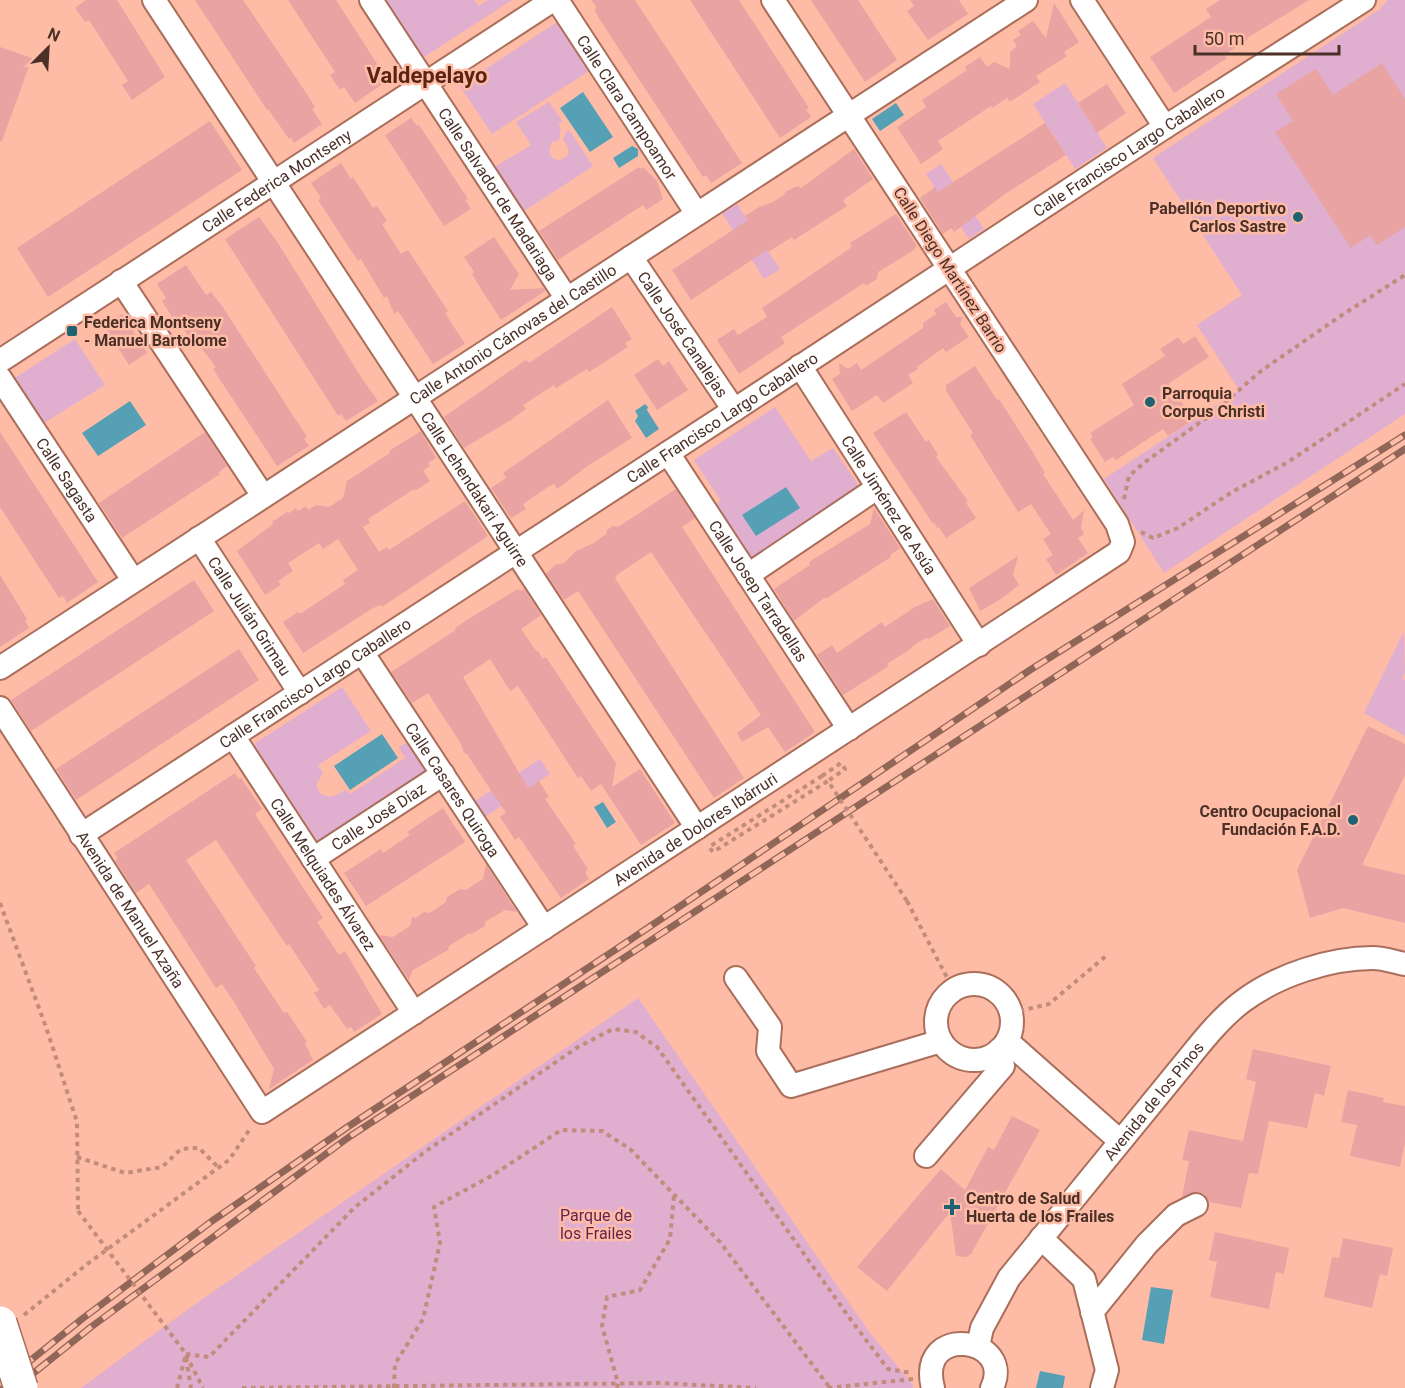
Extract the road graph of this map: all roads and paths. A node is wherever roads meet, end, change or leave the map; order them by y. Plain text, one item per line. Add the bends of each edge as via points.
1 (154, 0) edge
2 (371, 0) edge
3 (555, 0) edge
4 (773, 0) edge
5 (1026, 0) edge
6 (1082, 0) edge
7 (1364, 0) edge
8 (996, 8) edge
9 (425, 83) junction
10 (849, 116) junction
11 (1165, 127) junction
12 (273, 183) junction
13 (697, 214) junction
14 (631, 257) junction
15 (950, 270) junction
16 (1405, 275) edge
17 (121, 281) junction
18 (567, 298) junction
19 (0, 361) edge
20 (800, 366) junction
21 (0, 378) edge
22 (1405, 384) edge
23 (415, 398) junction
24 (734, 411) junction
25 (668, 453) junction
26 (877, 488) junction
27 (263, 496) junction
28 (1124, 502) dead end
29 (1130, 536) junction
30 (198, 538) junction
31 (516, 552) junction
32 (748, 574) junction
33 (133, 580) junction
34 (979, 645) junction
35 (362, 652) junction
36 (0, 668) edge
37 (300, 693) junction
38 (0, 708) edge
39 (849, 729) junction
40 (233, 736) junction
41 (443, 774) junction
42 (828, 781) junction
43 (697, 828) junction
44 (81, 835) junction
45 (313, 859) junction
46 (0, 903) edge
47 (544, 928) junction
48 (1106, 956) dead end
49 (1405, 964) edge
50 (736, 978) dead end
51 (953, 990) junction
52 (414, 1012) junction
53 (1011, 1013) junction
54 (941, 1041) junction
55 (1003, 1046) junction
56 (262, 1112) junction
57 (1120, 1141) junction
58 (926, 1156) dead end
59 (77, 1157) junction
60 (219, 1168) junction
61 (674, 1194) junction
62 (1196, 1205) dead end
63 (1041, 1238) junction
64 (1092, 1312) junction
65 (9, 1322) edge
66 (978, 1346) junction
67 (186, 1354) junction
68 (932, 1382) edge
69 (618, 1386) edge
70 (394, 1387) edge
71 (21, 1388) edge
72 (177, 1388) edge
73 (191, 1388) edge
74 (203, 1388) edge
75 (242, 1388) edge
76 (756, 1388) edge
77 (829, 1388) edge
78 (992, 1388) edge
79 (1102, 1388) edge

1 - 12 street, Calle Lehendakari Aguirre
2 - 9 street, Calle Salvador de Madariaga
3 - 9 street, Calle Federica Montseny
3 - 13 street, Calle Clara Campoamor
4 - 10 street, Calle Diego Martínez Barrio
5 - 8 street, Calle Antonio Cánovas del Castillo
6 - 11 street
7 - 11 street, Calle Francisco Largo Caballero
8 - 10 street, Calle Antonio Cánovas del Castillo
9 - 12 street, Calle Federica Montseny
9 - 18 street, Calle Salvador de Madariaga
10 - 13 street, Calle Antonio Cánovas del Castillo
10 - 15 street, Calle Diego Martínez Barrio
11 - 15 street, Calle Francisco Largo Caballero
12 - 17 street, Calle Federica Montseny
12 - 23 street, Calle Lehendakari Aguirre
13 - 14 street, Calle Antonio Cánovas del Castillo
14 - 18 street, Calle Antonio Cánovas del Castillo
14 - 24 street, Calle José Canalejas
15 - 20 street, Calle Francisco Largo Caballero
15 - 29 street, Calle Diego Martínez Barrio via 1116,524
16 - 28 path via 1262,371 1145,462 1129,476
17 - 19 street, Calle Federica Montseny
17 - 27 street
18 - 23 street, Calle Antonio Cánovas del Castillo
20 - 24 street, Calle Francisco Largo Caballero
20 - 26 street, Calle Jiménez de Asúa
21 - 33 street, Calle Sagasta
22 - 29 path via 1288,462 1232,492 1178,528 1153,538
23 - 27 street, Calle Antonio Cánovas del Castillo
23 - 31 street, Calle Lehendakari Aguirre
24 - 25 street, Calle Francisco Largo Caballero
25 - 31 street, Calle Francisco Largo Caballero
25 - 32 street, Calle Josep Tarradellas
26 - 32 street
26 - 34 street, Calle Jiménez de Asúa
27 - 30 street, Calle Antonio Cánovas del Castillo
29 - 34 street, Avenida de Dolores Ibárruri via 1119,552
30 - 33 street, Calle Antonio Cánovas del Castillo
30 - 37 street, Calle Julián Grimau
31 - 35 street, Calle Francisco Largo Caballero
31 - 43 street, Calle Lehendakari Aguirre
32 - 39 street, Calle Josep Tarradellas
33 - 36 street, Calle Antonio Cánovas del Castillo
34 - 39 street, Avenida de Dolores Ibárruri
35 - 37 street, Calle Francisco Largo Caballero
35 - 41 street, Calle Casares Quiroga
37 - 40 street, Calle Francisco Largo Caballero
38 - 44 street, Avenida de Manuel Azaña
39 - 43 street, Avenida de Dolores Ibárruri
40 - 44 street, Calle Francisco Largo Caballero
40 - 45 street, Calle Melquiades Álvarez
41 - 45 street, Calle José Díaz
41 - 47 street, Calle Casares Quiroga
42 - 42 path, bridge via 713,852 709,847 841,763 845,769
42 - 51 path, bridge via 906,902
43 - 47 street, Avenida de Dolores Ibárruri
44 - 56 street, Avenida de Manuel Azaña
45 - 52 street, Calle Melquiades Álvarez
46 - 59 path via 77,1122
47 - 52 street, Avenida de Dolores Ibárruri
48 - 53 path via 1049,1005
49 - 57 street, Avenida de los Pinos via 1374,958 1320,964 1273,983 1243,1002 1208,1035
50 - 54 street via 770,1027 768,1051 791,1086
51 - 53 street via 970,984 984,985 1006,1000
51 - 54 street via 937,1013
52 - 56 street, Avenida de Dolores Ibárruri
53 - 55 street via 1012,1029
54 - 55 street via 962,1058 981,1059
55 - 57 street
55 - 58 street via 1003,1066
56 - 60 path via 230,1160
57 - 63 street, Avenida de los Pinos
59 - 60 path via 125,1173 162,1167 181,1149 199,1148
59 - 67 path, bridge via 78,1211
60 - 65 path
61 - 69 path via 670,1239 640,1290 608,1296 602,1326
61 - 70 path via 630,1149 602,1131 561,1130 493,1175 434,1207 440,1243 423,1319 395,1364
61 - 77 path via 720,1242
62 - 64 street via 1176,1215 1147,1244
63 - 64 street via 1084,1279
63 - 66 street, Avenida de los Pinos via 1009,1278 982,1329
64 - 79 street via 1107,1370
65 - 71 highway, bridge
66 - 68 street via 956,1343 945,1347 932,1365
66 - 78 street via 992,1361
67 - 68 path via 209,1357 354,1208 426,1151 578,1047 613,1029 636,1032 657,1047 888,1369
67 - 72 path
67 - 73 path
67 - 74 path
68 - 77 path
69 - 70 path
69 - 76 path via 658,1383
70 - 75 path

